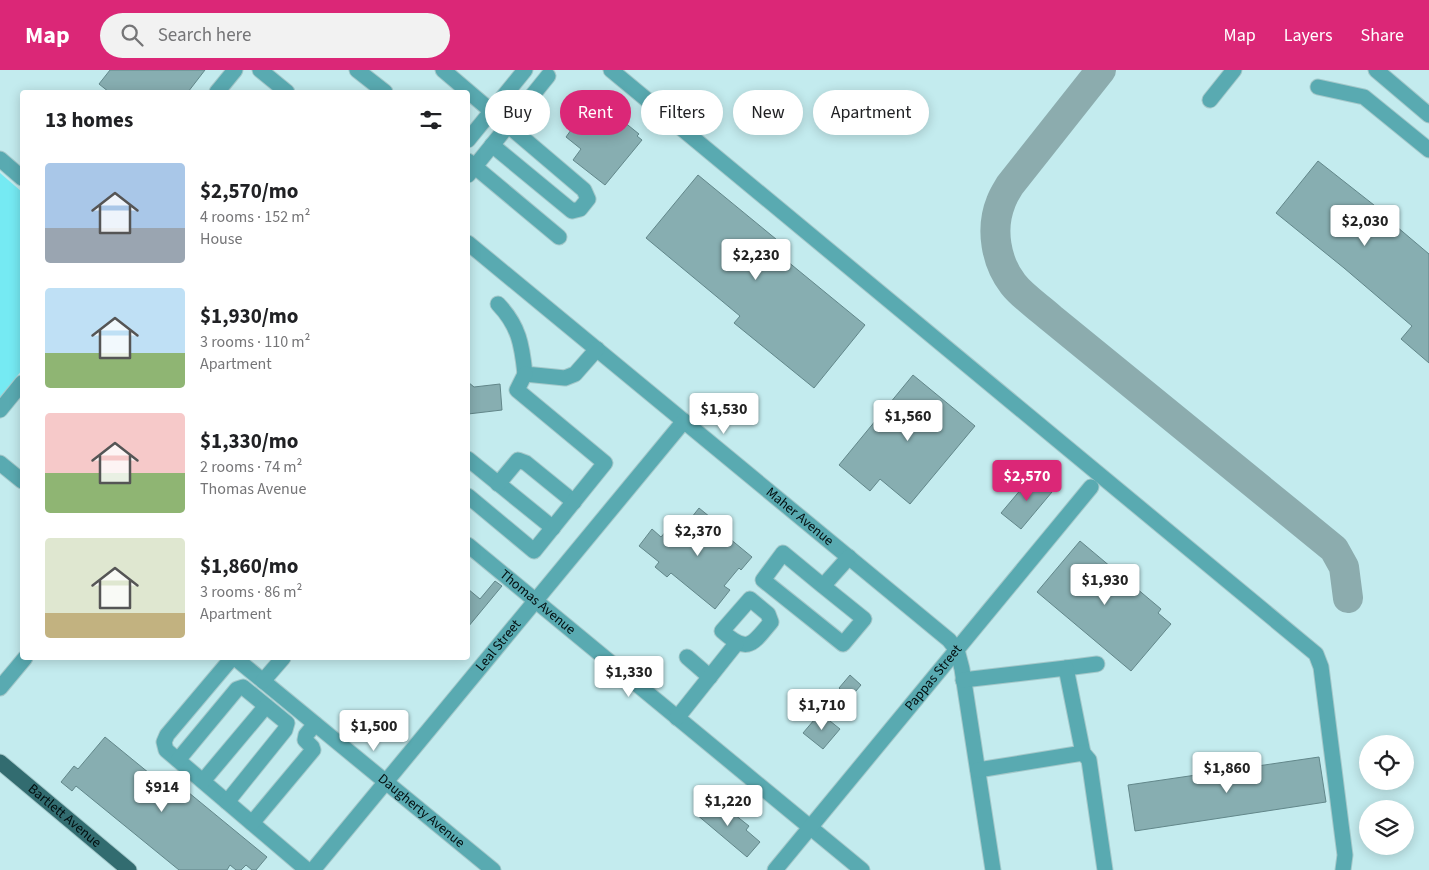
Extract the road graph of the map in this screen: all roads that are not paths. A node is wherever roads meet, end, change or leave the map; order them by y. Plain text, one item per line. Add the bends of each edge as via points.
1 (235, 70) edge
2 (260, 70) edge
3 (443, 70) edge
4 (525, 70) edge
5 (611, 70) edge
6 (1234, 70) edge
7 (1376, 70) edge
8 (367, 73) edge
9 (543, 75) edge
10 (268, 87) edge
11 (1318, 87) dead end
12 (219, 90) edge
13 (383, 90) edge
14 (468, 90) edge
15 (508, 90) edge
16 (533, 90) edge
17 (470, 92) edge
18 (1210, 100) dead end
19 (485, 104) edge
20 (1429, 115) edge
21 (485, 119) edge
22 (500, 135) edge
23 (519, 135) edge
24 (470, 138) edge
25 (492, 145) junction
26 (1429, 150) edge
27 (0, 159) edge
28 (470, 167) edge
29 (20, 176) edge
30 (559, 236) dead end
31 (470, 245) edge
32 (498, 304) dead end
33 (597, 349) junction
34 (525, 374) junction
35 (20, 385) edge
36 (0, 410) edge
37 (684, 421) junction
38 (470, 461) edge
39 (0, 463) edge
40 (20, 480) edge
41 (498, 484) junction
42 (1091, 487) dead end
43 (470, 498) edge
44 (574, 502) junction
45 (553, 528) junction
46 (470, 547) edge
47 (849, 557) junction
48 (823, 586) junction
49 (535, 601) junction
50 (736, 644) dead end
51 (957, 650) junction
52 (687, 657) dead end
53 (23, 660) edge
54 (232, 660) edge
55 (237, 660) edge
56 (281, 660) edge
57 (1097, 664) dead end
58 (1066, 668) junction
59 (710, 677) junction
60 (963, 680) junction
61 (263, 681) junction
62 (0, 688) edge
63 (266, 706) junction
64 (677, 718) junction
65 (315, 724) junction
66 (1083, 753) junction
67 (178, 760) junction
68 (0, 762) edge
69 (978, 770) junction
70 (0, 775) edge
71 (19, 778) junction
72 (203, 781) junction
73 (385, 782) junction
74 (226, 802) junction
75 (252, 823) junction
76 (810, 828) junction
77 (129, 870) edge
78 (307, 870) edge
79 (313, 870) edge
80 (493, 870) edge
81 (775, 870) edge
82 (862, 870) edge
83 (993, 870) edge
84 (1105, 870) edge
85 (1343, 870) edge

1 - 12 street
2 - 10 street
3 - 14 street
4 - 15 street
5 - 85 street via 1316,654 1321,667 1345,855
6 - 18 street
7 - 20 street
8 - 13 street
9 - 16 street
11 - 26 street via 1364,96
17 - 19 street
21 - 24 street
22 - 25 street
23 - 25 street via 584,190 588,199 580,209 572,211
25 - 28 street
27 - 29 street
28 - 30 street
31 - 33 street, Maher Avenue
32 - 34 street via 515,327 523,352
33 - 34 street via 576,374 565,378
33 - 37 street, Maher Avenue
34 - 44 street via 517,390 606,463
35 - 36 street
37 - 47 street, Maher Avenue
37 - 49 street, Leal Street
38 - 41 street
39 - 40 street
41 - 44 street via 518,460
41 - 45 street
42 - 51 street, Pappas Street
43 - 45 street via 534,550
44 - 45 street
46 - 49 street, Thomas Avenue
47 - 48 street
47 - 51 street, Maher Avenue
48 - 48 street via 783,553 762,580 843,644 864,619
49 - 64 street, Thomas Avenue
49 - 73 street, Leal Street
50 - 59 street
51 - 60 street
51 - 76 street, Pappas Street
52 - 59 street
53 - 62 street
54 - 67 street via 167,735 164,742 166,750
55 - 61 street, Daugherty Avenue
56 - 61 street
57 - 58 street
58 - 60 street
58 - 66 street
59 - 64 street
60 - 69 street
61 - 65 street, Daugherty Avenue
63 - 67 street via 243,687 237,689
63 - 72 street
63 - 74 street via 286,723 285,730
64 - 76 street, Thomas Avenue
65 - 73 street, Daugherty Avenue
65 - 75 street via 305,740 313,750
66 - 69 street
66 - 84 street via 1089,760
67 - 72 street
68 - 71 main road, Bartlett Avenue
69 - 83 street
70 - 71 main road
71 - 77 main road, Bartlett Avenue
72 - 74 street
73 - 79 street, Leal Street
73 - 80 street, Daugherty Avenue
74 - 75 street
75 - 78 street
76 - 81 street, Pappas Street
76 - 82 street, Thomas Avenue

